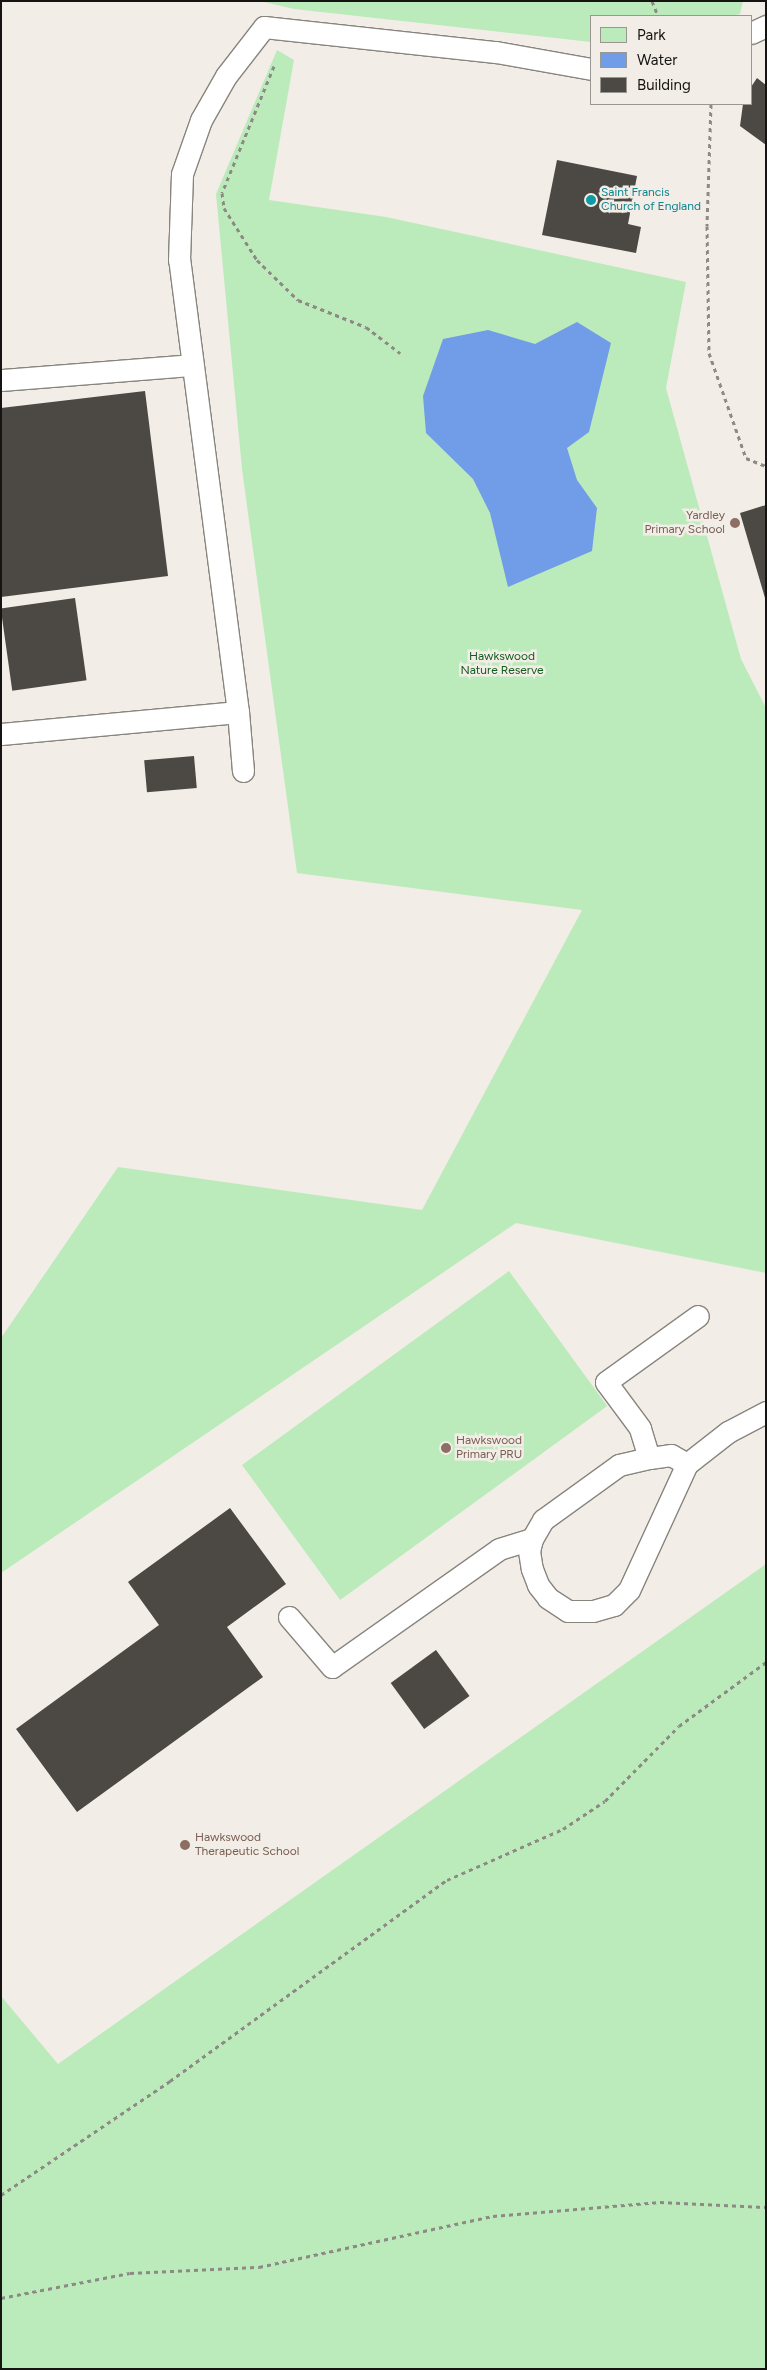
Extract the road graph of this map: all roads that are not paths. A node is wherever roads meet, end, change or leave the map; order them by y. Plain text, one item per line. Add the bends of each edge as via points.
1 (766, 26) edge
2 (752, 33) edge
3 (590, 69) edge
4 (192, 365) junction
5 (1, 380) edge
6 (238, 712) junction
7 (1, 734) edge
8 (244, 771) dead end
9 (698, 1316) dead end
10 (766, 1412) edge
11 (649, 1458) junction
12 (687, 1464) junction
13 (532, 1539) junction
14 (289, 1617) dead end

1 - 2 lane
3 - 4 lane via 496,52 264,27 226,76 200,120 182,174 179,260
4 - 5 lane
4 - 6 lane
6 - 7 lane
6 - 8 lane
9 - 11 lane via 606,1382 640,1428
10 - 12 lane via 728,1432
11 - 12 lane via 671,1455
11 - 13 lane via 619,1465 544,1520
12 - 13 lane via 629,1590 614,1605 593,1611 568,1611 548,1598 532,1569 529,1551
13 - 14 lane via 499,1549 332,1667

